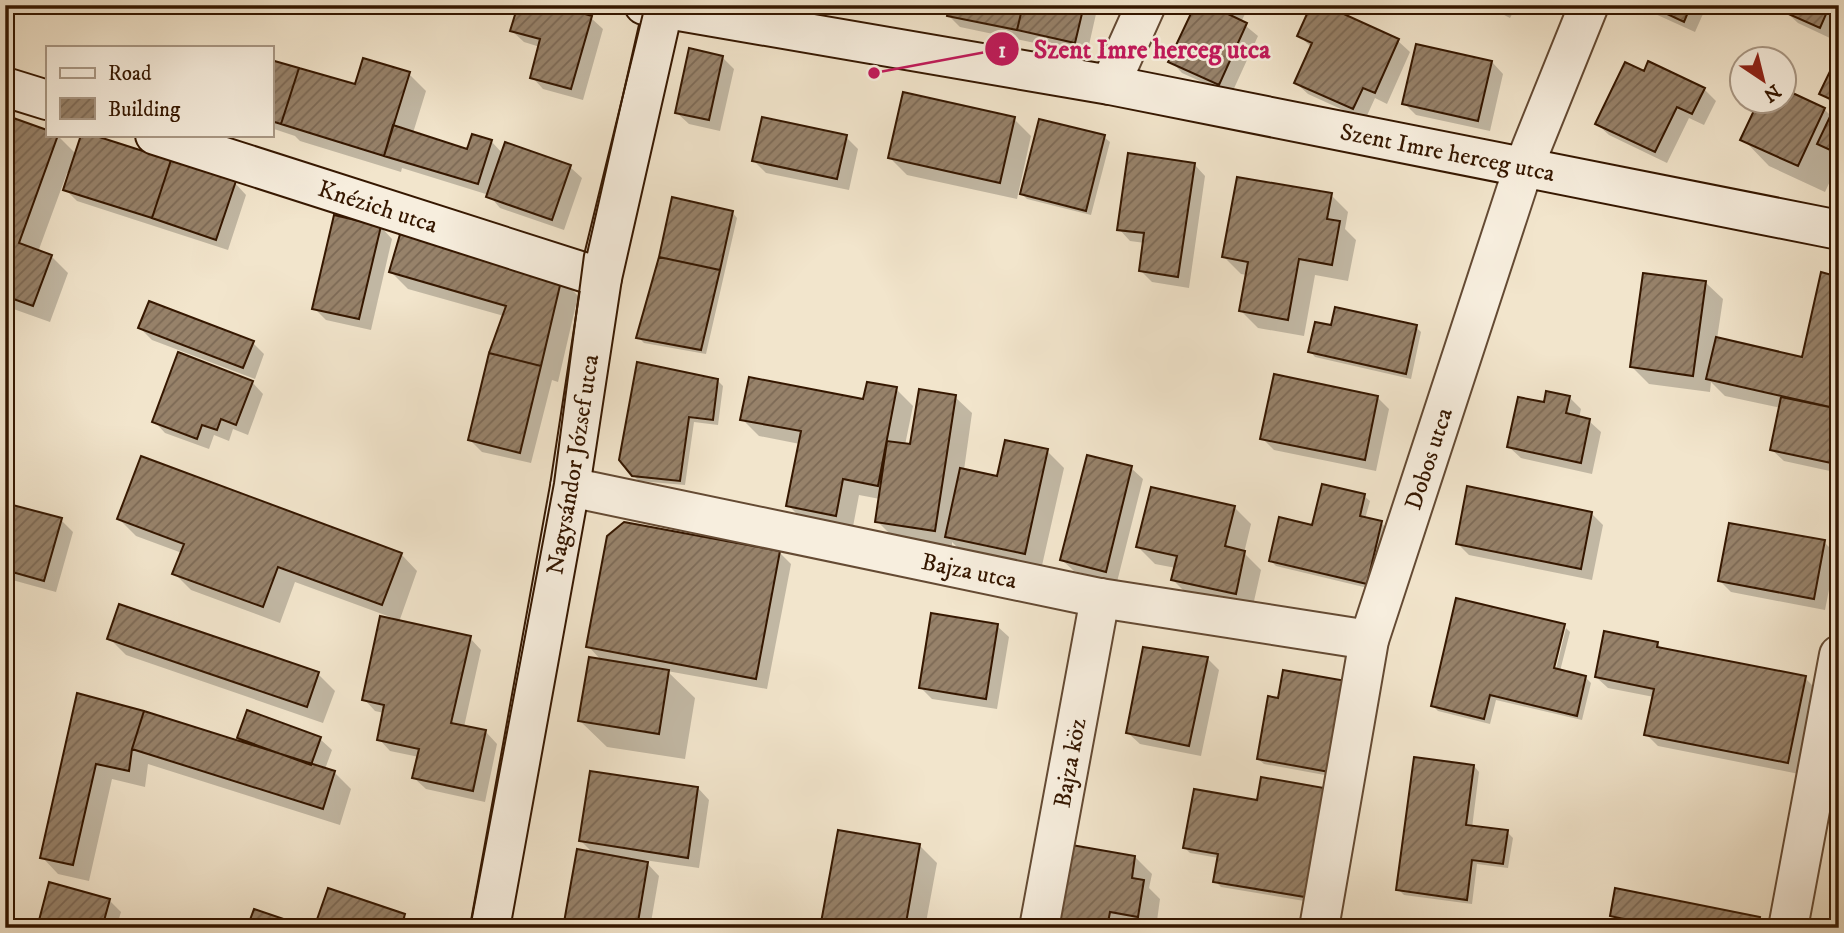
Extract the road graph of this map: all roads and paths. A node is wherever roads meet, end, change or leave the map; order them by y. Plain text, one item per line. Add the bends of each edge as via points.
1 (1146, 5) edge
2 (1589, 5) edge
3 (657, 7) edge
4 (1110, 85) junction
5 (5, 87) edge
6 (46, 100) edge
7 (158, 136) edge
8 (1524, 166) junction
9 (1839, 230) edge
10 (602, 278) junction
11 (570, 487) junction
12 (1100, 598) junction
13 (1370, 640) junction
14 (1839, 654) edge
15 (490, 928) edge
16 (1039, 928) edge
17 (1319, 928) edge
18 (1788, 928) edge

1 - 4 street
2 - 8 street, Dobos utca
3 - 4 street, Szent Imre herceg utca
3 - 10 street, Nagysándor József utca
4 - 8 street, Szent Imre herceg utca
5 - 6 street
7 - 10 street, Knézich utca
8 - 9 street, Szent Imre herceg utca
8 - 13 street, Dobos utca
10 - 11 street, Nagysándor József utca
11 - 12 street, Bajza utca
11 - 15 street, Nagysándor József utca
12 - 13 street, Bajza utca
12 - 16 street, Bajza köz
13 - 17 street, Dobos utca
14 - 18 street

